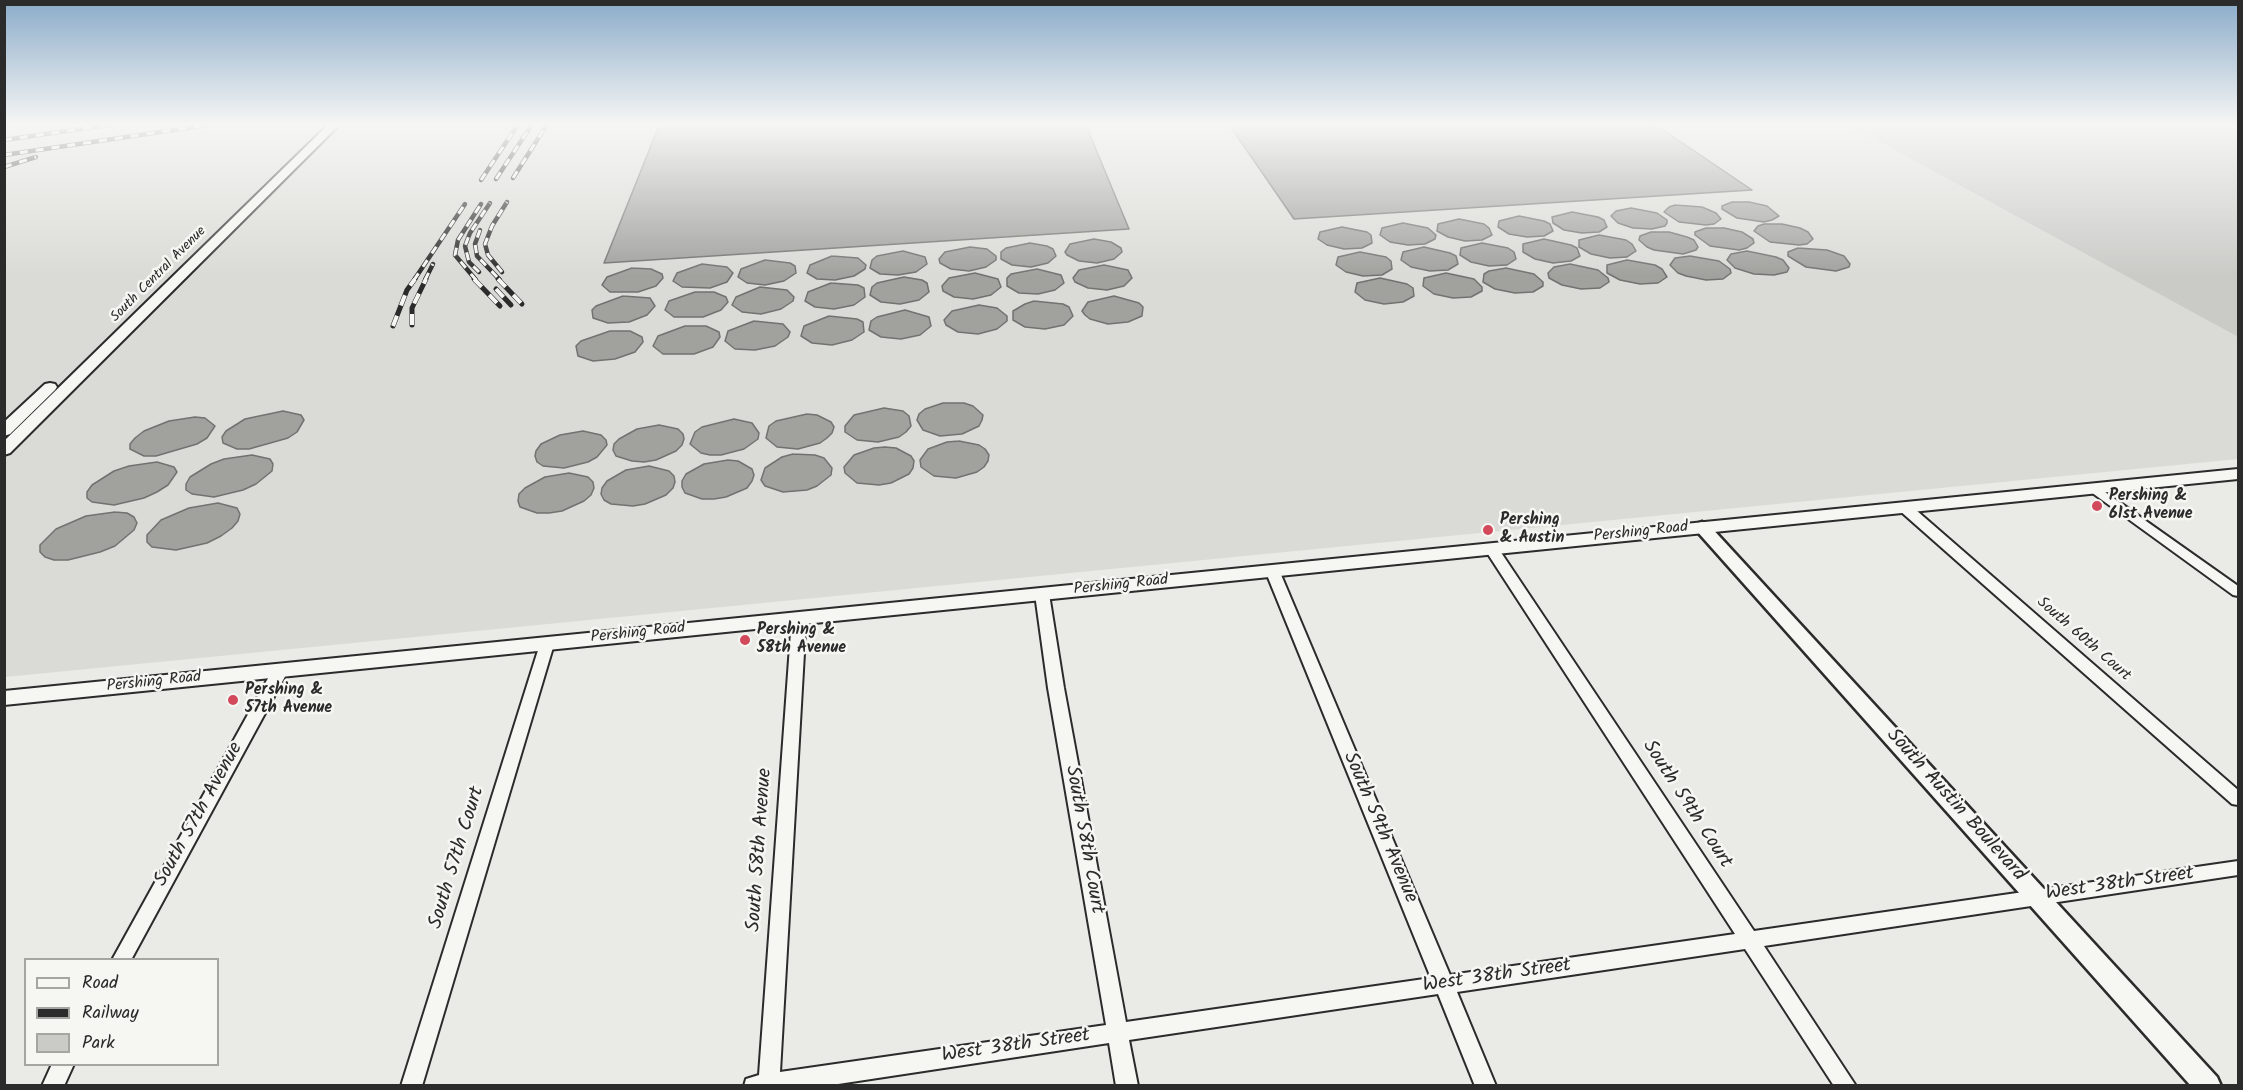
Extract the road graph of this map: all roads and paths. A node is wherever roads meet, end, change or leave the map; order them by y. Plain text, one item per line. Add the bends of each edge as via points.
1 (270, 174) edge
2 (284, 174) edge
3 (4, 431) edge
4 (4, 450) edge
5 (2238, 474) edge
6 (2096, 489) junction
7 (1904, 507) junction
8 (1702, 527) junction
9 (1491, 548) junction
10 (1272, 570) junction
11 (2238, 592) edge
12 (1042, 594) junction
13 (799, 618) junction
14 (547, 644) junction
15 (280, 671) junction
16 (4, 698) edge
17 (2238, 800) edge
18 (2238, 868) edge
19 (2038, 898) junction
20 (1750, 940) junction
21 (122, 958) edge
22 (1444, 984) junction
23 (1118, 1032) junction
24 (63, 1066) edge
25 (764, 1085) edge
26 (52, 1086) edge
27 (411, 1086) edge
28 (1127, 1086) edge
29 (1486, 1086) edge
30 (1846, 1086) edge
31 (2208, 1086) edge

1 - 3 main road, South Central Avenue
2 - 4 main road, South Central Avenue
5 - 6 main road, Pershing Road
6 - 7 main road, Pershing Road
6 - 11 street
7 - 8 main road, Pershing Road
7 - 17 street, South 60th Court
8 - 9 main road, Pershing Road
8 - 19 street, South Austin Boulevard
9 - 10 main road, Pershing Road
9 - 20 street, South 59th Court
10 - 12 main road, Pershing Road
10 - 22 street, South 59th Avenue
12 - 13 main road, Pershing Road
12 - 23 street, South 58th Court
13 - 14 main road, Pershing Road
13 - 25 street, South 58th Avenue
14 - 15 main road, Pershing Road
14 - 27 street, South 57th Court
15 - 16 main road, Pershing Road
15 - 21 street, South 57th Avenue
18 - 19 street, West 38th Street
19 - 20 street, West 38th Street
19 - 31 street, South Austin Boulevard
20 - 22 street, West 38th Street
20 - 30 street, South 59th Court
22 - 23 street, West 38th Street
22 - 29 street, South 59th Avenue
23 - 25 street, West 38th Street
23 - 28 street, South 58th Court
24 - 26 street

